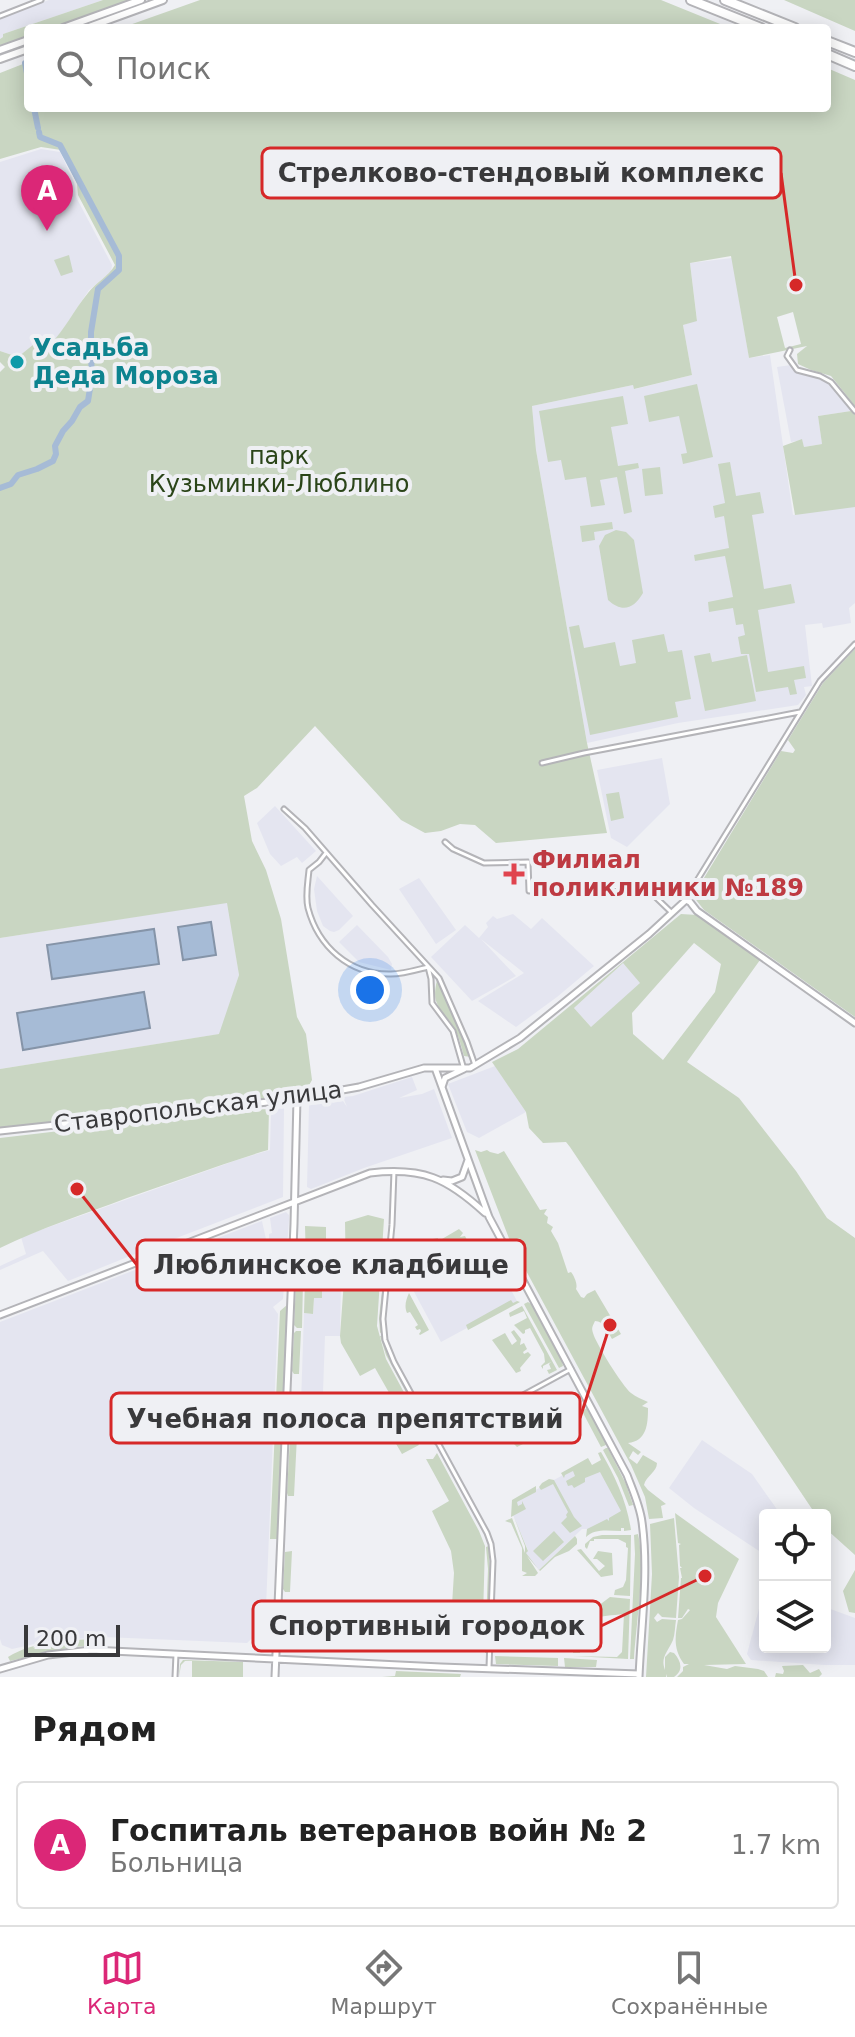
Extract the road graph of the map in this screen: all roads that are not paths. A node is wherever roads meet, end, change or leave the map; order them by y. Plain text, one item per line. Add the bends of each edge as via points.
1 (41, 0) edge
2 (141, 0) edge
3 (163, 0) edge
4 (691, 0) edge
5 (725, 0) edge
6 (0, 16) edge
7 (74, 24) edge
8 (97, 24) edge
9 (751, 24) edge
10 (785, 24) edge
11 (24, 41) edge
12 (831, 43) edge
13 (0, 50) edge
14 (24, 50) edge
15 (855, 52) edge
16 (831, 56) edge
17 (0, 59) edge
18 (855, 66) edge
19 (790, 350) dead end
20 (855, 411) edge
21 (855, 644) edge
22 (800, 712) junction
23 (542, 763) dead end
24 (284, 809) dead end
25 (445, 842) dead end
26 (326, 853) junction
27 (687, 905) junction
28 (675, 913) junction
29 (428, 967) junction
30 (855, 1023) edge
31 (475, 1065) junction
32 (435, 1068) junction
33 (465, 1069) junction
34 (442, 1087) junction
35 (297, 1098) junction
36 (0, 1131) edge
37 (468, 1160) junction
38 (394, 1171) junction
39 (438, 1179) junction
40 (295, 1201) junction
41 (489, 1217) junction
42 (0, 1315) edge
43 (571, 1369) junction
44 (437, 1442) junction
45 (176, 1654) junction
46 (276, 1658) junction
47 (489, 1667) junction
48 (0, 1668) edge
49 (639, 1676) edge
50 (175, 1677) edge
51 (275, 1677) edge

1 - 6 street
2 - 7 main road
3 - 8 main road
4 - 9 highway
5 - 10 highway
11 - 13 main road
12 - 15 highway
14 - 17 main road
16 - 18 highway
19 - 20 street via 787,356 797,370 831,382
21 - 22 street
22 - 23 street
22 - 27 street
24 - 26 street
25 - 28 street via 484,863 528,862 529,891 643,885
26 - 29 street
26 - 29 street via 309,870 307,898 321,939 344,961 370,972
27 - 28 street, Ставропольская улица
27 - 30 street
28 - 31 street, Ставропольская улица via 520,1038
29 - 31 street via 439,978
29 - 33 street via 432,1003 453,1031
31 - 33 street, Ставропольская улица
32 - 33 street, Ставропольская улица
32 - 34 street
32 - 35 street, Ставропольская улица
33 - 34 street via 443,1080
34 - 37 street
35 - 36 street, Ставропольская улица
35 - 40 street
37 - 39 street via 462,1177
37 - 41 street
38 - 39 street
38 - 40 street via 370,1173
38 - 44 street via 384,1333
39 - 41 street
40 - 42 street
40 - 46 street
41 - 43 street
43 - 44 street
43 - 49 street via 627,1475 642,1520
44 - 47 street via 491,1544
45 - 46 street
45 - 48 street via 76,1651
45 - 50 street
46 - 47 street
46 - 51 street
47 - 49 street

